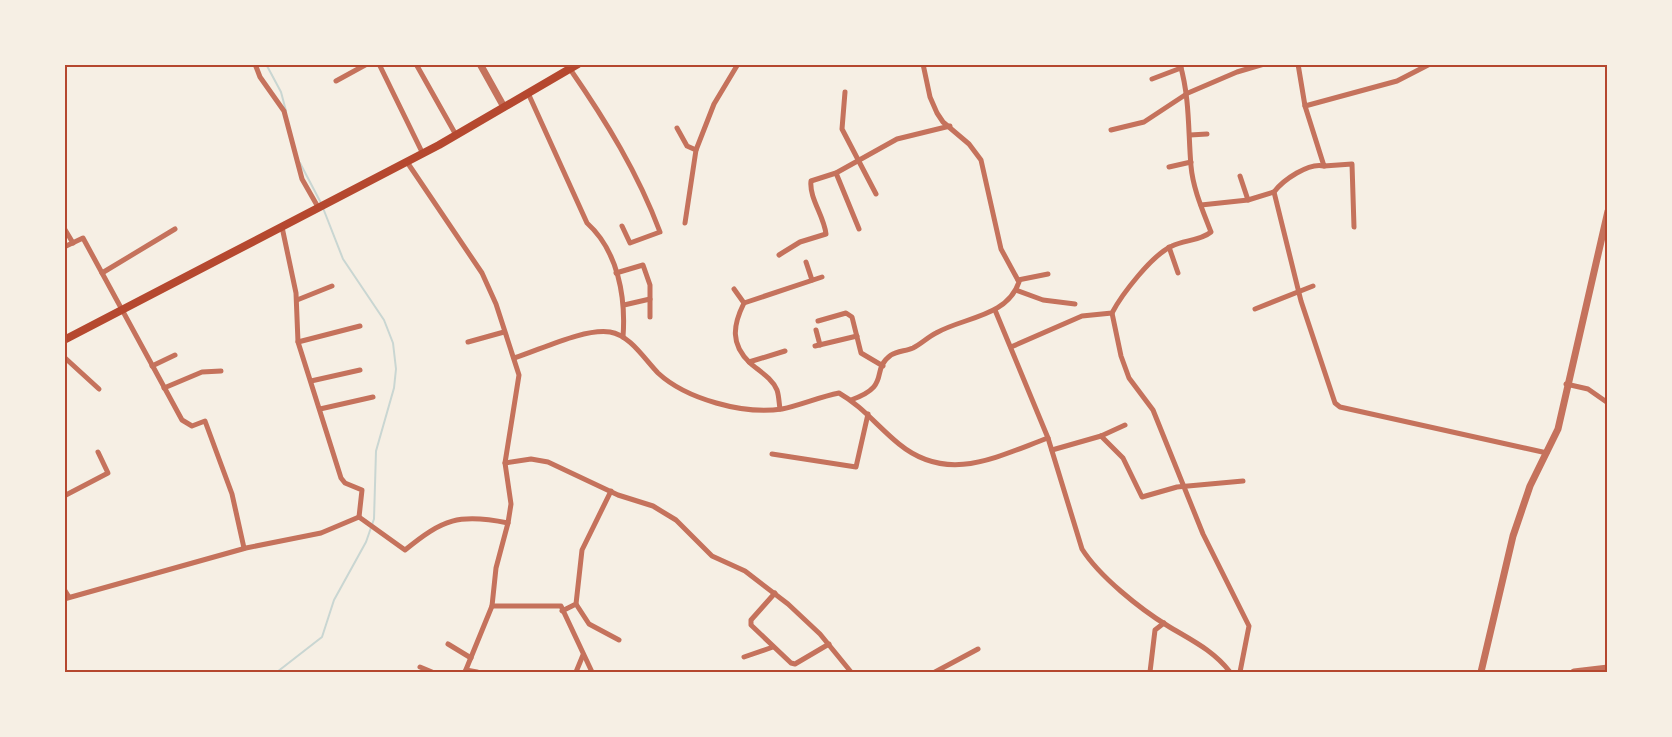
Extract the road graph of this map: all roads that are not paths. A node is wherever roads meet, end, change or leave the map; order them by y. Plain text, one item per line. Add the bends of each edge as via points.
1 (255, 64) edge
2 (368, 64) edge
3 (379, 64) edge
4 (416, 64) edge
5 (480, 64) edge
6 (578, 64) edge
7 (738, 64) edge
8 (924, 64) edge
9 (1264, 64) edge
10 (1298, 64) edge
11 (1430, 64) edge
12 (1181, 66) edge
13 (570, 69) junction
14 (1152, 79) dead end
15 (336, 81) dead end
16 (845, 92) dead end
17 (528, 93) junction
18 (1188, 93) junction
19 (1305, 106) junction
20 (504, 107) junction
21 (950, 126) junction
22 (677, 128) dead end
23 (1111, 130) dead end
24 (1207, 134) dead end
25 (456, 135) junction
26 (1190, 135) junction
27 (696, 150) junction
28 (423, 153) junction
29 (858, 159) junction
30 (407, 162) junction
31 (1191, 162) junction
32 (1324, 166) junction
33 (1169, 167) dead end
34 (836, 173) junction
35 (1240, 176) dead end
36 (1274, 192) junction
37 (876, 194) dead end
38 (1248, 200) junction
39 (1201, 205) junction
40 (318, 207) junction
41 (1608, 211) edge
42 (685, 223) dead end
43 (622, 226) dead end
44 (282, 227) junction
45 (1354, 227) dead end
46 (64, 228) edge
47 (175, 229) dead end
48 (859, 229) dead end
49 (73, 243) junction
50 (64, 247) edge
51 (1169, 247) junction
52 (779, 255) dead end
53 (806, 262) dead end
54 (102, 273) junction
55 (616, 273) junction
56 (1178, 273) dead end
57 (1048, 274) dead end
58 (822, 277) dead end
59 (812, 280) junction
60 (1018, 280) junction
61 (332, 286) dead end
62 (1313, 286) dead end
63 (734, 289) dead end
64 (1016, 290) junction
65 (1299, 291) junction
66 (650, 299) junction
67 (297, 300) junction
68 (744, 303) junction
69 (1075, 304) dead end
70 (624, 305) junction
71 (1255, 309) dead end
72 (121, 310) junction
73 (995, 310) junction
74 (1112, 313) junction
75 (650, 316) dead end
76 (818, 321) dead end
77 (360, 326) dead end
78 (816, 330) dead end
79 (504, 332) junction
80 (857, 336) junction
81 (623, 337) junction
82 (64, 340) edge
83 (298, 342) junction
84 (468, 342) dead end
85 (1011, 347) junction
86 (785, 351) dead end
87 (175, 355) dead end
88 (64, 357) edge
89 (514, 358) junction
90 (749, 362) junction
91 (152, 366) junction
92 (883, 366) junction
93 (360, 370) dead end
94 (221, 371) dead end
95 (311, 381) junction
96 (1566, 384) junction
97 (164, 388) junction
98 (99, 389) dead end
99 (373, 397) dead end
100 (851, 400) junction
101 (1608, 403) edge
102 (320, 409) junction
103 (780, 409) junction
104 (868, 414) junction
105 (1125, 425) dead end
106 (1101, 436) junction
107 (1048, 438) junction
108 (1052, 450) junction
109 (98, 452) dead end
110 (1547, 453) junction
111 (772, 454) dead end
112 (504, 463) junction
113 (1243, 480) dead end
114 (1185, 486) junction
115 (611, 491) junction
116 (64, 496) edge
117 (359, 517) junction
118 (508, 523) junction
119 (244, 548) junction
120 (64, 589) edge
121 (774, 593) junction
122 (67, 598) edge
123 (576, 604) junction
124 (492, 606) junction
125 (562, 610) junction
126 (1164, 623) junction
127 (619, 640) dead end
128 (448, 644) dead end
129 (829, 644) junction
130 (773, 647) junction
131 (978, 649) dead end
132 (583, 655) junction
133 (744, 657) dead end
134 (471, 658) junction
135 (420, 667) dead end
136 (1608, 668) edge
137 (466, 671) edge
138 (432, 672) edge
139 (477, 672) edge
140 (576, 672) edge
141 (592, 672) edge
142 (851, 672) edge
143 (935, 672) edge
144 (1150, 672) edge
145 (1230, 672) edge
146 (1240, 672) edge
147 (1480, 672) edge
148 (1574, 672) edge

1 - 40 street via 284,111 302,178
2 - 15 street
3 - 28 street
4 - 25 street
5 - 20 street
6 - 13 main road
7 - 27 street via 714,104
8 - 21 street via 930,97 937,113
9 - 18 street
10 - 19 street
11 - 19 street via 1397,81
12 - 14 street
12 - 18 street
13 - 17 main road
13 - 43 street via 622,149 644,189 660,232 630,243
16 - 29 street via 842,129
17 - 20 main road
17 - 55 street via 587,223 609,251
18 - 23 street via 1144,122
18 - 26 street
19 - 32 street
20 - 25 main road
21 - 29 street via 897,139
21 - 60 street via 981,160 1001,249
22 - 27 street via 687,146
24 - 26 street
25 - 28 main road
26 - 31 street
27 - 42 street
28 - 30 main road
29 - 34 street
29 - 37 street
30 - 40 main road
30 - 79 street via 482,273
31 - 33 street
31 - 39 street
32 - 36 street via 1281,182
32 - 45 street via 1352,164
34 - 48 street
34 - 52 street via 811,181 810,189 826,234 800,242
35 - 38 street
36 - 38 street
36 - 65 street
38 - 39 street
39 - 51 street via 1211,232
40 - 44 main road
41 - 96 street
44 - 67 street
44 - 72 main road
46 - 49 street
47 - 54 street
49 - 50 street
49 - 54 street via 83,238
51 - 56 street
51 - 74 street via 1134,282
53 - 59 street
54 - 72 street
55 - 66 street via 643,265 651,285
55 - 70 street
57 - 60 street
58 - 59 street
59 - 68 street
60 - 64 street
61 - 67 street
62 - 65 street
63 - 68 street
64 - 69 street via 1043,300
64 - 73 street via 1012,298
65 - 71 street
65 - 110 street via 1335,403 1340,407
66 - 70 street
66 - 75 street
67 - 83 street
68 - 90 street via 734,329 737,343
70 - 81 street
72 - 82 main road
72 - 91 street
73 - 85 street
73 - 92 street via 891,355
74 - 85 street via 1082,316
74 - 114 street via 1129,378 1153,410
76 - 80 street via 846,313 852,318
77 - 83 street
78 - 80 street via 817,345
79 - 84 street
79 - 89 street
80 - 92 street via 861,353
81 - 89 street via 600,332
81 - 103 street via 680,390 742,410
83 - 95 street
85 - 107 street
86 - 90 street
87 - 91 street
88 - 98 street
89 - 112 street via 518,389
90 - 103 street via 776,389
91 - 97 street
92 - 100 street via 877,386
93 - 95 street
94 - 97 street via 202,372
95 - 102 street
96 - 101 street via 1588,389
96 - 110 street via 1558,429
97 - 119 street via 182,420 192,426 205,421 232,494
99 - 102 street
100 - 103 street via 839,393
100 - 104 street
102 - 117 street via 341,478 362,490
104 - 107 street via 900,445 933,463 949,466 976,463
104 - 111 street via 856,467
105 - 106 street
106 - 108 street
106 - 114 street via 1123,458 1142,497
107 - 108 street
108 - 126 street via 1087,556 1105,577
109 - 116 street via 108,473
110 - 147 street via 1530,486 1513,536
112 - 115 street via 531,459 548,462
112 - 118 street via 511,504
113 - 114 street
114 - 146 street via 1203,534 1249,626
115 - 121 street via 653,506 676,520 712,556 745,571
115 - 123 street via 582,550
117 - 118 street via 405,550 446,521 481,517
117 - 119 street via 321,533
118 - 124 street via 496,568
119 - 122 street
120 - 122 street
121 - 129 street
121 - 130 street via 751,620
123 - 125 street
123 - 127 street via 589,624
124 - 125 street via 561,606
124 - 134 street
125 - 132 street
126 - 144 street via 1155,630
126 - 145 street via 1204,646
128 - 134 street
129 - 130 street via 795,664
129 - 142 street
130 - 133 street
131 - 143 street
132 - 140 street
132 - 141 street
134 - 137 street
135 - 138 street
136 - 148 street
137 - 139 street

